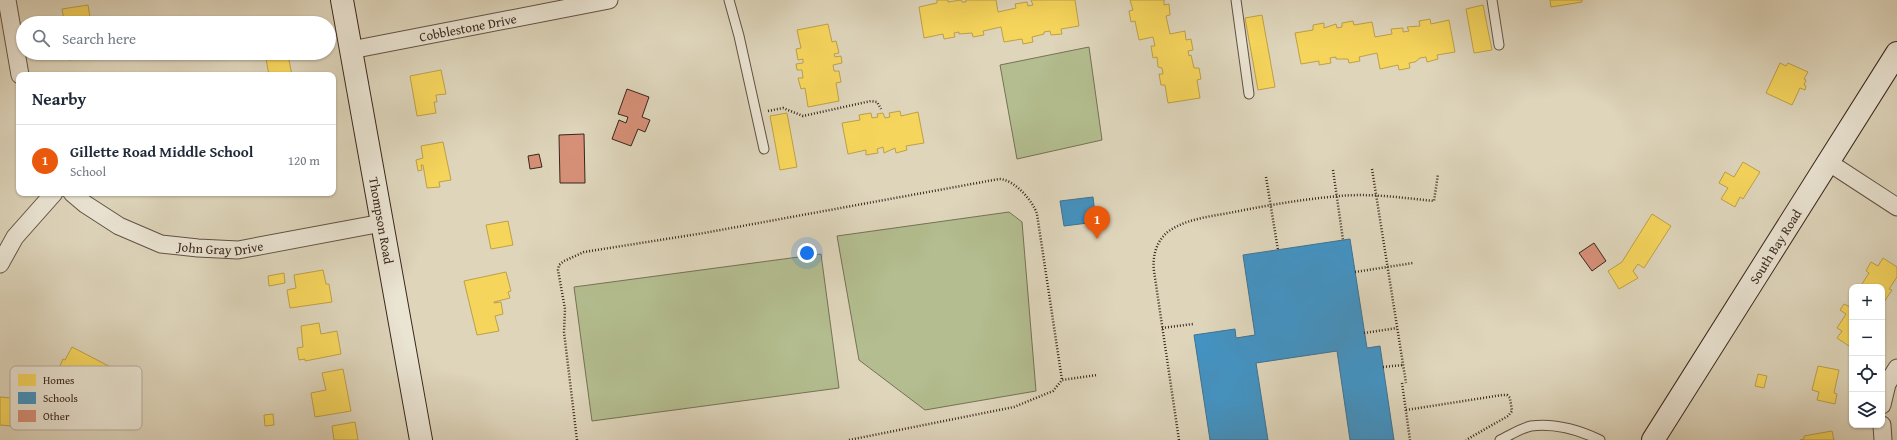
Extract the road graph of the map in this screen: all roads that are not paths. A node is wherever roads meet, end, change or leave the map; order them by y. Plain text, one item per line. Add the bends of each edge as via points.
1 (7, 0) edge
2 (342, 0) edge
3 (609, 0) edge
4 (729, 0) edge
5 (1236, 0) edge
6 (1492, 0) edge
7 (7, 40) edge
8 (1499, 45) dead end
9 (351, 50) junction
10 (1897, 53) edge
11 (19, 72) edge
12 (1249, 94) dead end
13 (764, 149) dead end
14 (1828, 162) junction
15 (51, 196) edge
16 (76, 196) edge
17 (1897, 207) edge
18 (382, 223) junction
19 (0, 264) edge
20 (1897, 368) edge
21 (1885, 392) edge
22 (1882, 428) edge
23 (421, 440) edge
24 (1500, 440) edge
25 (1600, 440) edge
26 (1654, 440) edge
27 (1883, 440) edge

1 - 7 street
2 - 9 street, Thompson Road
3 - 9 street, Cobblestone Drive
4 - 13 lane
5 - 12 lane
6 - 8 lane
7 - 11 street
9 - 18 street, Thompson Road
10 - 14 street, South Bay Road
14 - 17 street
14 - 26 street, South Bay Road
15 - 19 street via 15,237
16 - 18 street, John Gray Drive via 119,226 161,244 198,248 238,250
18 - 23 street, Thompson Road
20 - 21 street
22 - 27 street
24 - 25 lane via 1530,426 1555,426 1582,432

